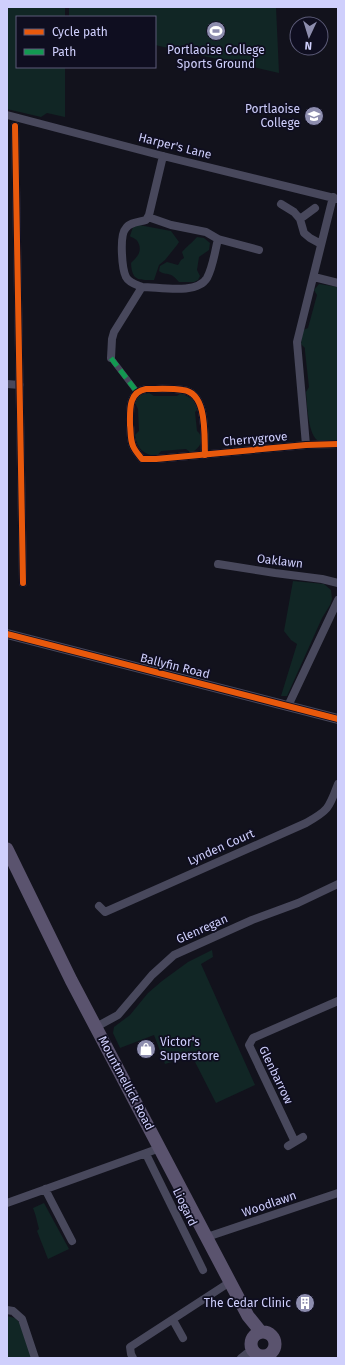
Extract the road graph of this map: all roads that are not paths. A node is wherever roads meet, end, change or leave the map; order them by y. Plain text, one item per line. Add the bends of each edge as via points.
1 (7, 115) edge
2 (15, 126) dead end
3 (163, 156) junction
4 (335, 198) edge
5 (281, 204) dead end
6 (315, 208) dead end
7 (148, 217) junction
8 (300, 219) junction
9 (218, 239) junction
10 (321, 244) junction
11 (259, 250) dead end
12 (314, 277) junction
13 (338, 283) edge
14 (142, 287) junction
15 (110, 358) joint
16 (7, 384) edge
17 (20, 384) junction
18 (137, 392) junction
19 (338, 444) edge
20 (306, 445) junction
21 (205, 455) junction
22 (218, 564) dead end
23 (24, 583) dead end
24 (338, 583) edge
25 (338, 600) edge
26 (7, 634) edge
27 (288, 706) junction
28 (338, 719) edge
29 (338, 784) edge
30 (7, 849) edge
31 (338, 884) edge
32 (99, 906) dead end
33 (338, 1001) edge
34 (96, 1027) junction
35 (303, 1137) dead end
36 (160, 1148) junction
37 (146, 1154) junction
38 (45, 1189) junction
39 (338, 1192) edge
40 (7, 1203) edge
41 (207, 1238) junction
42 (72, 1241) dead end
43 (203, 1270) dead end
44 (230, 1282) junction
45 (7, 1310) edge
46 (173, 1320) junction
47 (257, 1335) junction
48 (183, 1338) dead end
49 (264, 1355) edge
50 (35, 1358) edge
51 (133, 1358) edge
52 (241, 1358) edge

1 - 3 street, Harper's Lane
2 - 17 street
3 - 4 street, Harper's Lane
3 - 7 street
4 - 10 street
5 - 8 street
6 - 8 street
7 - 9 street via 206,232
7 - 14 street via 146,220 131,224 122,234 122,256 126,277 130,282
8 - 10 street via 304,232
9 - 11 street
9 - 14 street via 210,271 203,284 188,289
10 - 12 street
12 - 13 street
12 - 20 street via 297,342
14 - 15 street via 114,332
15 - 18 street
16 - 17 street
17 - 23 street
18 - 21 street, Cherrygrove via 146,389 175,389 191,393 201,406
18 - 21 street, Cherrygrove via 130,404 131,439 133,447 142,459
19 - 20 street, Cherrygrove
20 - 21 street, Cherrygrove
22 - 24 street, Oaklawn via 322,578
25 - 27 street
26 - 27 street, Ballyfin Road
27 - 28 street, Ballyfin Road
29 - 32 street, Lynden Court via 331,804 321,815 306,823 105,912
30 - 34 main road, Mountmellick Road
31 - 34 street, Glenregan via 174,955 152,975 118,1014
33 - 35 street, Glenbarrow via 253,1038 249,1045 291,1144
34 - 36 main road, Mountmellick Road
36 - 37 street
36 - 41 main road, Mountmellick Road
37 - 38 street
37 - 43 street, Liogard
38 - 40 street
38 - 42 street
39 - 41 street, Woodlawn
41 - 44 main road, Mountmellick Road
44 - 46 street
44 - 47 main road, Mountmellick Road
45 - 50 street via 13,1311 22,1319
46 - 48 street
46 - 51 street via 130,1347
47 - 49 main road via 251,1343
47 - 49 main road via 269,1334 274,1340 274,1348
49 - 52 street via 246,1354

